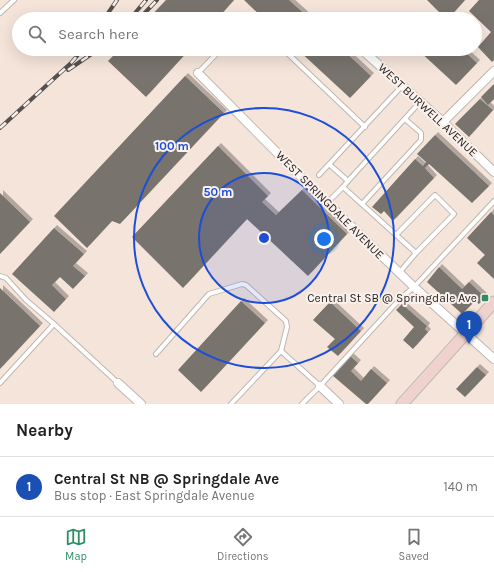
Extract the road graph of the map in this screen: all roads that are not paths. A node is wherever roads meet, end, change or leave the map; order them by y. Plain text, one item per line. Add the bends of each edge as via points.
1 (14, 0) edge
2 (0, 14) edge
3 (214, 56) edge
4 (290, 56) edge
5 (370, 56) edge
6 (494, 71) edge
7 (198, 73) joint
8 (402, 86) junction
9 (420, 102) junction
10 (405, 119) junction
11 (443, 122) junction
12 (365, 127) junction
13 (330, 165) junction
14 (494, 172) edge
15 (320, 175) dead end
16 (348, 181) junction
17 (343, 187) junction
18 (494, 201) edge
19 (328, 203) junction
20 (362, 204) junction
21 (396, 235) junction
22 (416, 253) junction
23 (399, 273) junction
24 (0, 276) edge
25 (414, 288) junction
26 (494, 302) edge
27 (54, 324) junction
28 (466, 333) junction
29 (281, 351) junction
30 (156, 354) dead end
31 (494, 359) edge
32 (0, 383) edge
33 (118, 383) joint
34 (320, 386) junction
35 (141, 404) edge
36 (231, 404) edge
37 (302, 404) edge
38 (339, 404) edge
39 (402, 404) edge

1 - 2 lane
3 - 7 lane
4 - 12 lane
5 - 8 street, WEST BURWELL AVENUE
6 - 11 street
7 - 19 street, WEST SPRINGDALE AVENUE
8 - 9 street, WEST BURWELL AVENUE
8 - 12 lane
9 - 10 lane
9 - 11 street, WEST BURWELL AVENUE
10 - 16 lane
10 - 20 lane via 421,134 421,140
11 - 14 street, WEST BURWELL AVENUE
12 - 13 lane
13 - 15 lane
13 - 16 lane
16 - 17 lane
17 - 19 lane
17 - 20 lane
18 - 25 lane
19 - 23 street, WEST SPRINGDALE AVENUE
20 - 21 lane
21 - 22 lane
21 - 22 lane via 435,195 454,214
22 - 23 lane
23 - 25 street, WEST SPRINGDALE AVENUE
24 - 27 lane via 6,278 26,300
25 - 28 street, WEST SPRINGDALE AVENUE
25 - 34 lane via 400,299
26 - 28 main road
27 - 32 lane
27 - 33 lane
28 - 31 street, WEST SPRINGDALE AVENUE
28 - 39 main road
29 - 30 lane via 286,321 242,284 209,294
29 - 34 lane
29 - 36 lane
33 - 35 street
34 - 37 lane
34 - 38 street

